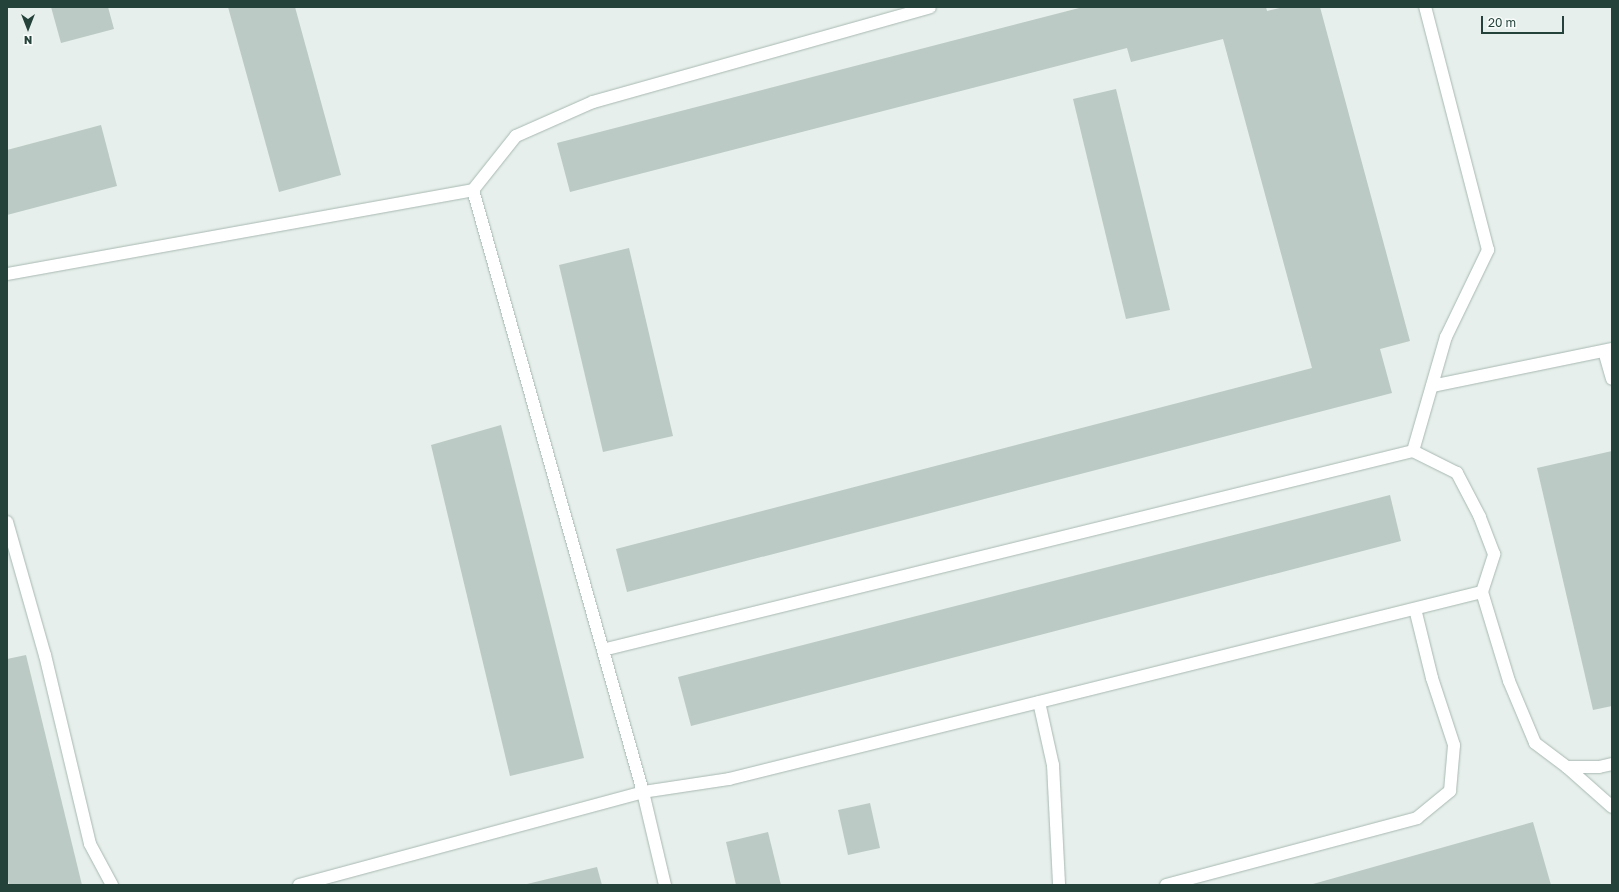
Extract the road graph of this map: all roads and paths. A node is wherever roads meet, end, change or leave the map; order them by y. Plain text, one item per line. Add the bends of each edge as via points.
1 (930, 7) edge
2 (1425, 7) edge
3 (473, 190) junction
4 (7, 274) edge
5 (1608, 350) edge
6 (1612, 379) edge
7 (1432, 386) junction
8 (1413, 451) junction
9 (7, 522) edge
10 (1482, 592) junction
11 (1415, 609) junction
12 (603, 650) junction
13 (1039, 702) junction
14 (1612, 764) edge
15 (1567, 767) junction
16 (643, 792) junction
17 (1612, 807) edge
18 (112, 885) edge
19 (299, 885) edge
20 (665, 885) edge
21 (1059, 885) edge
22 (1166, 885) edge

1 - 3 lane via 593,102 516,136
2 - 7 lane via 1488,250 1446,337
3 - 4 lane
3 - 12 lane
5 - 6 lane
5 - 7 lane
7 - 8 lane
8 - 10 lane via 1457,473 1480,517 1494,554
8 - 12 lane
9 - 18 lane via 45,655 90,844
10 - 11 lane
10 - 15 lane via 1509,681 1535,743
11 - 13 lane
11 - 22 lane via 1432,678 1454,745 1450,791 1417,818
12 - 16 lane
13 - 16 lane via 729,779
13 - 21 lane via 1053,765
14 - 15 lane via 1599,767
15 - 17 lane
16 - 19 lane
16 - 20 lane

